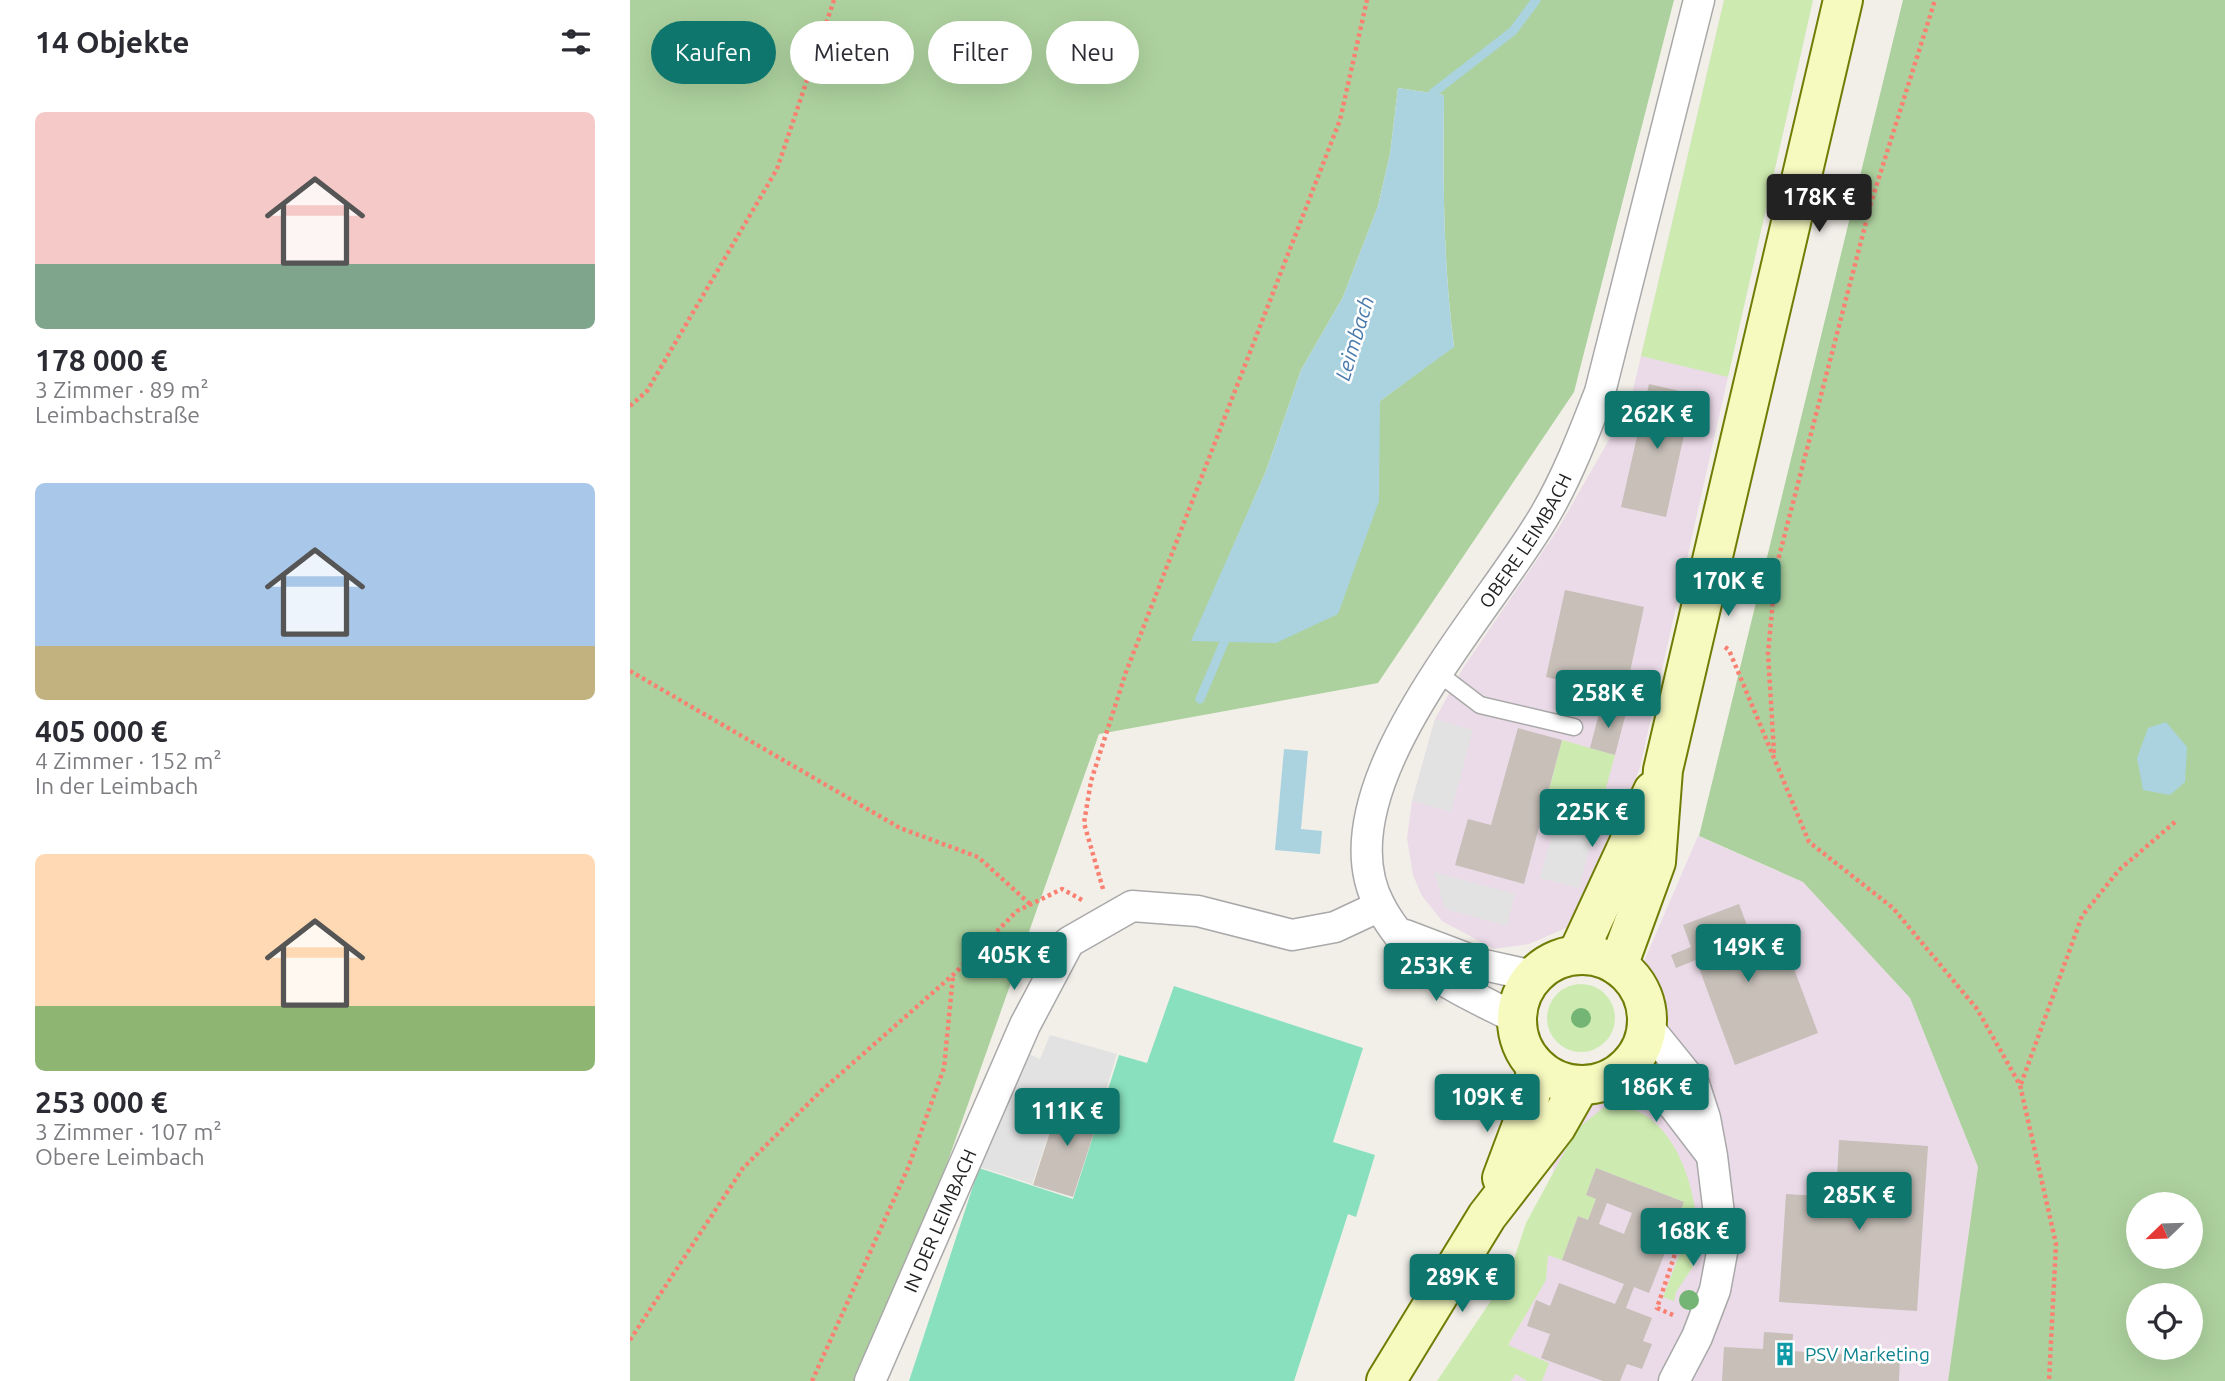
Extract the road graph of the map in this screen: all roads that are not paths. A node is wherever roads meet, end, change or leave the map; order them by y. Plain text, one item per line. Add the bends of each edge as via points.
1 (1699, 0) edge
2 (1843, 0) edge
3 (1438, 673) junction
4 (1574, 727) dead end
5 (1663, 770) junction
6 (1380, 906) junction
7 (1400, 932) junction
8 (1577, 955) junction
9 (1618, 966) junction
10 (1534, 976) junction
11 (1517, 1019) junction
12 (1647, 1026) junction
13 (1537, 1068) junction
14 (1626, 1068) junction
15 (1580, 1086) junction
16 (1712, 1156) junction
17 (1487, 1216) junction
18 (870, 1381) edge
19 (1386, 1381) edge
20 (1674, 1381) edge

1 - 3 street, OBERE LEIMBACH via 1600,392 1576,454 1546,514
2 - 5 main road
3 - 4 lane via 1480,705
3 - 6 street, OBERE LEIMBACH via 1401,731 1371,812 1366,858
5 - 8 main road
5 - 9 main road via 1656,862
6 - 7 street, OBERE LEIMBACH
6 - 18 street, IN DER LEIMBACH via 1335,927 1292,935 1198,911 1132,906 1069,942 1025,1025
7 - 10 street via 1484,965
7 - 11 street, OBERE LEIMBACH via 1430,970
8 - 9 main road via 1599,957
8 - 10 main road via 1554,961
9 - 12 main road via 1635,982 1645,1003
10 - 11 main road via 1521,996
11 - 13 main road via 1521,1045
12 - 14 main road
12 - 16 street via 1694,1084
13 - 15 main road via 1557,1081
13 - 17 main road via 1526,1114
14 - 15 main road via 1597,1084
14 - 16 street via 1673,1105
15 - 17 main road via 1556,1127
16 - 20 street via 1723,1247 1715,1290
17 - 19 main road

